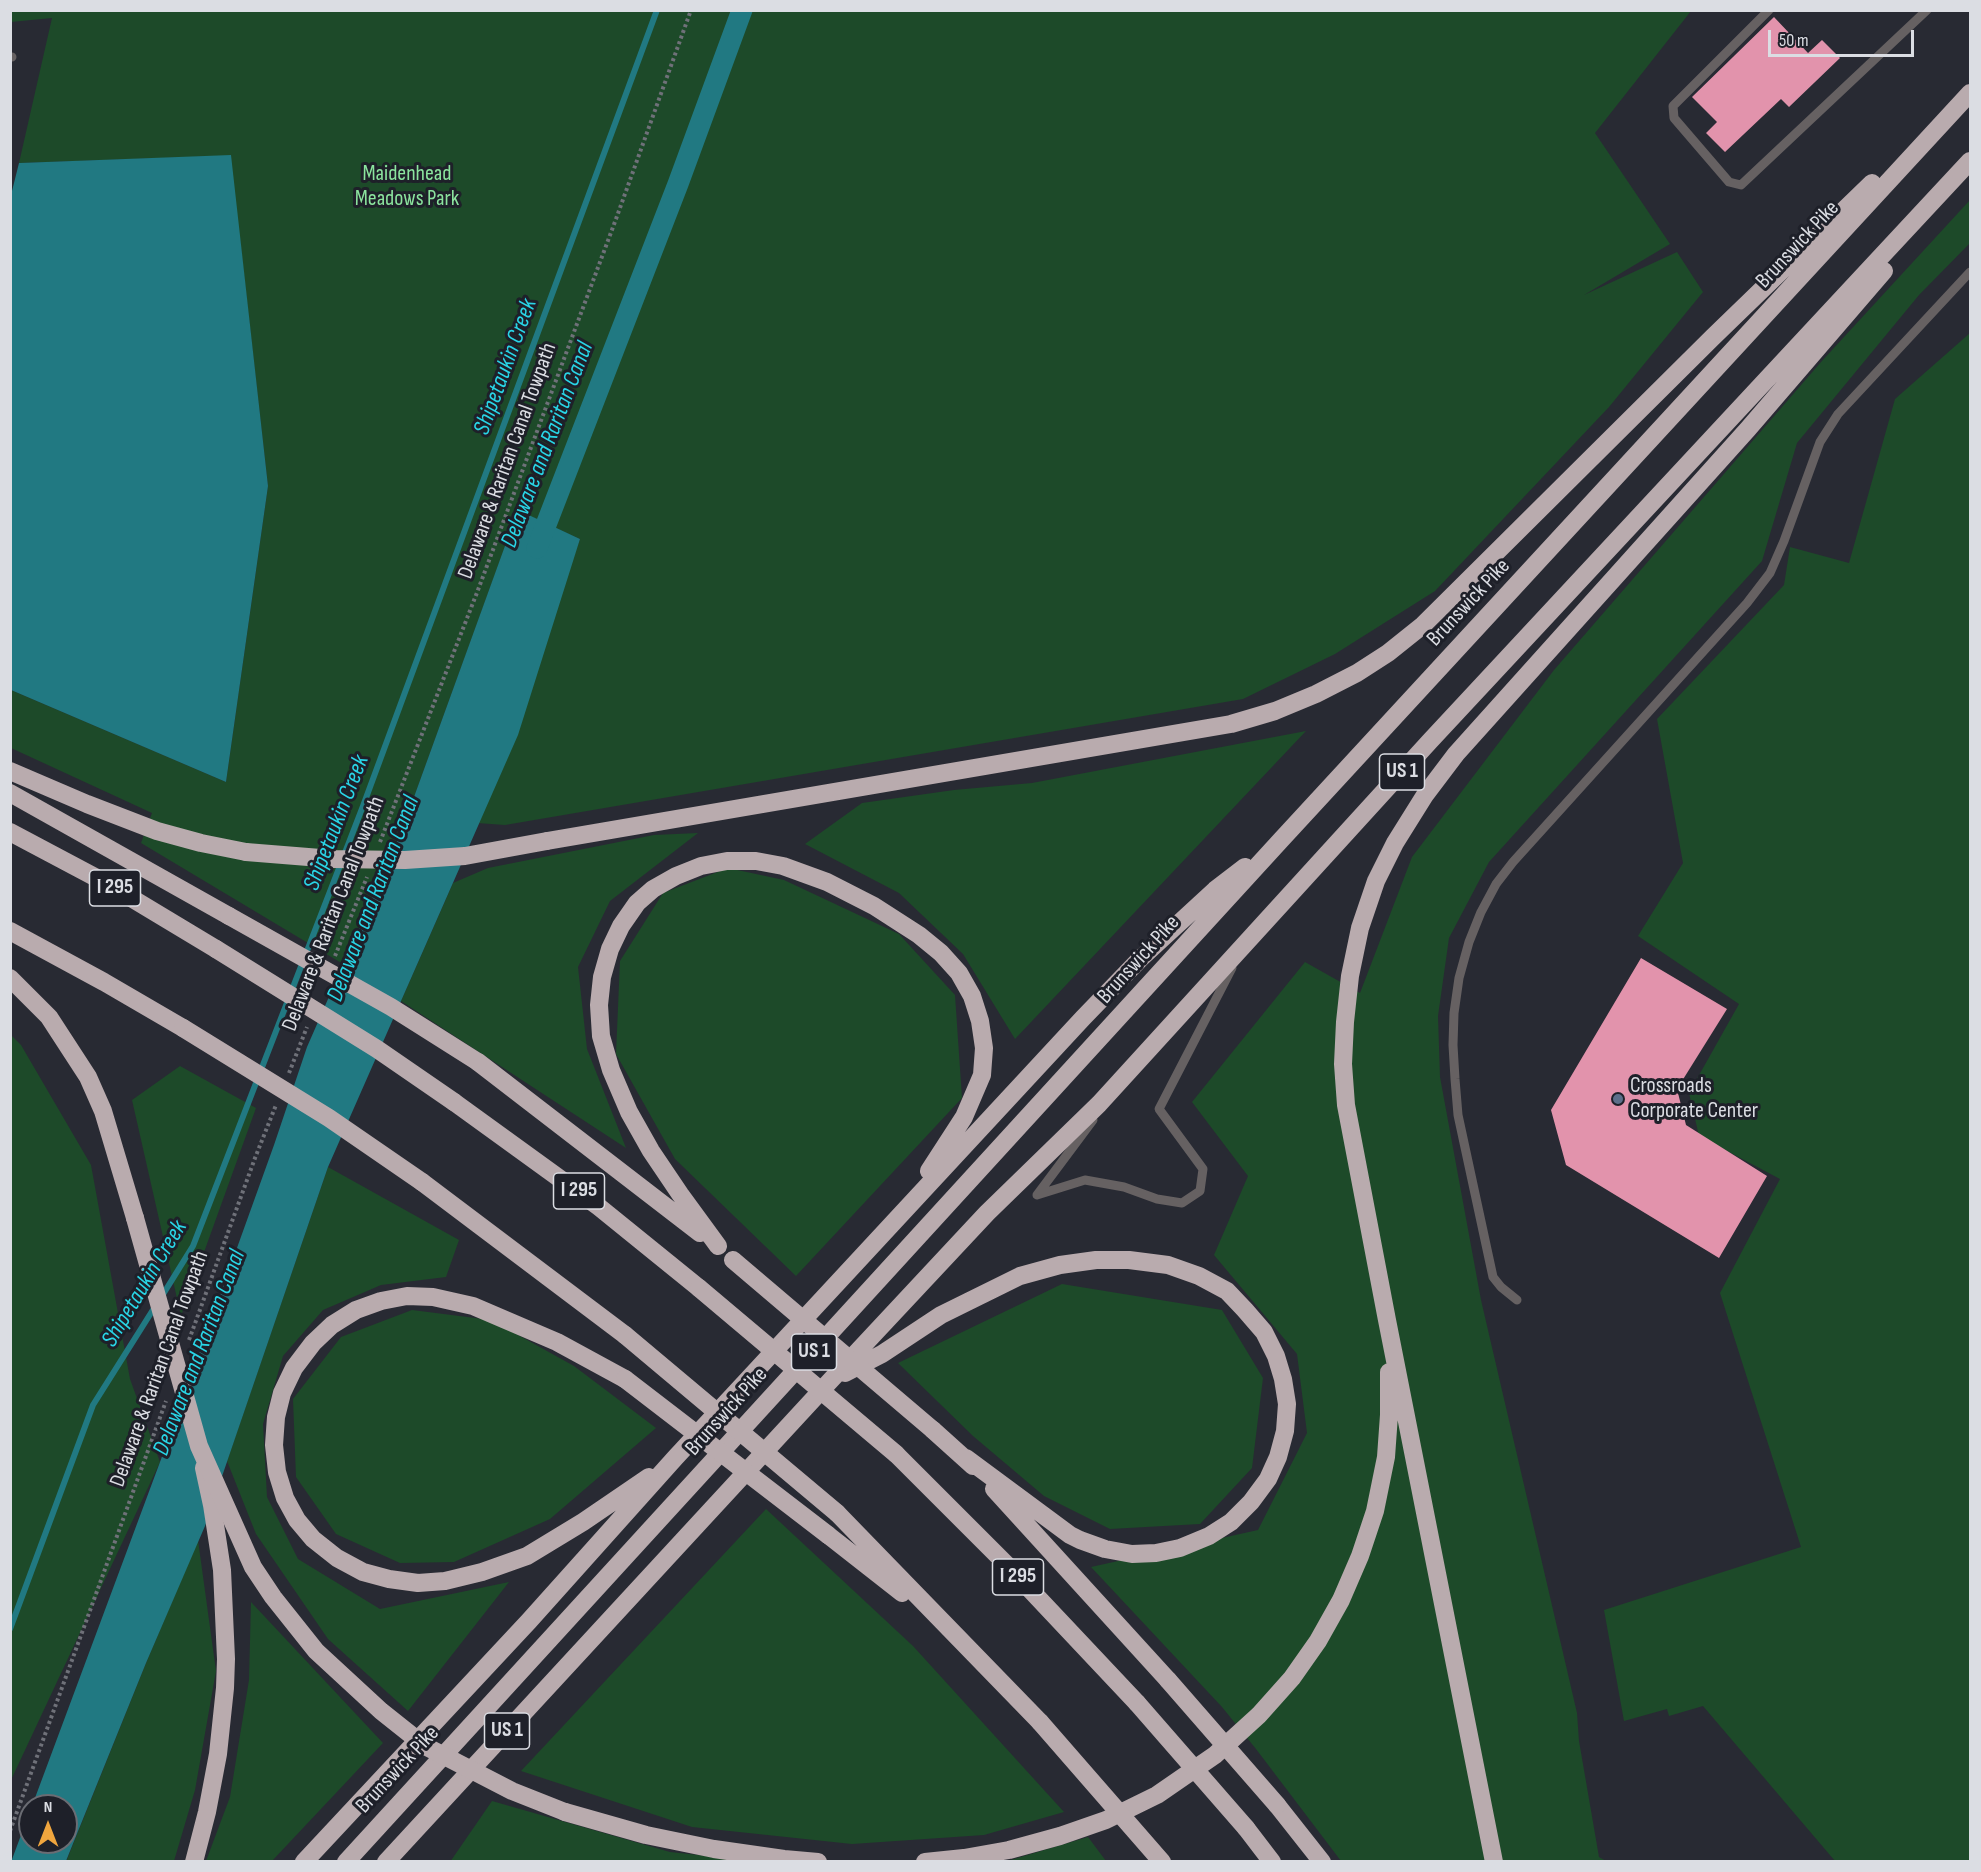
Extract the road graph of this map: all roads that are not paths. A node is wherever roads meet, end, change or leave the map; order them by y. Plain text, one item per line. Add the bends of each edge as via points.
1 (1769, 10) edge
2 (1910, 10) edge
3 (1927, 10) edge
4 (1918, 19) junction
5 (1971, 88) edge
6 (1971, 93) edge
7 (1971, 160) edge
8 (1971, 170) edge
9 (1971, 272) edge
10 (10, 771) edge
11 (10, 793) edge
12 (10, 832) edge
13 (1280, 841) junction
14 (10, 931) edge
15 (1243, 946) junction
16 (10, 978) edge
17 (1130, 1070) junction
18 (904, 1212) junction
19 (718, 1246) junction
20 (1517, 1300) dead end
21 (1387, 1320) junction
22 (830, 1381) junction
23 (199, 1446) junction
24 (675, 1458) junction
25 (966, 1458) junction
26 (965, 1643) junction
27 (194, 1862) edge
28 (303, 1862) edge
29 (346, 1862) edge
30 (386, 1862) edge
31 (818, 1862) edge
32 (925, 1862) edge
33 (1162, 1862) edge
34 (1272, 1862) edge
35 (1322, 1862) edge
36 (1494, 1862) edge

1 - 4 lane via 1673,106 1674,118 1729,182 1741,185
2 - 4 lane
3 - 4 lane
5 - 10 highway, bridge via 1423,625 1357,674 1275,711 1231,724 465,856 405,860 246,852 201,843 157,831
6 - 13 highway, Brunswick Pike / US 1
7 - 15 highway, US 1
8 - 21 highway via 1748,429 1456,754 1395,843 1360,928 1350,976 1343,1064 1346,1105
9 - 20 lane via 1838,414 1820,442 1770,573 1513,862 1481,912 1459,978 1454,1013 1456,1097 1493,1277
11 - 19 highway, bridge via 391,1007 478,1062
12 - 34 highway, I 295, bridge via 108,884 377,1049 599,1207 699,1288 896,1454 1008,1566 1137,1703
13 - 18 highway via 1215,890 1140,959
13 - 29 highway, Brunswick Pike / US 1
14 - 26 highway, bridge via 183,1028 329,1118 422,1182 625,1335 837,1514
15 - 17 highway, US 1
15 - 17 lane via 1159,1109 1203,1169 1200,1191 1182,1203 1085,1180 1037,1195
16 - 23 highway, bridge via 49,1017 88,1077 103,1111
17 - 22 highway, US 1 via 987,1213
18 - 19 highway via 964,1117 982,1075 980,1021 972,996 941,953 874,906 827,882 783,866 756,861 720,862 676,876 637,903 610,949 599,1005 611,1070 629,1112 668,1177
18 - 24 highway
19 - 25 highway, bridge
21 - 32 highway via 1389,1415 1386,1457 1375,1512 1341,1600 1292,1678 1215,1755 1147,1800 1060,1836 1009,1850
21 - 36 highway
22 - 25 highway via 994,1287 1060,1265 1096,1260 1168,1265 1227,1292 1264,1332 1283,1379 1287,1404 1285,1431 1268,1479 1231,1522 1180,1548 1132,1554 1080,1540
22 - 30 highway, US 1
23 - 27 highway, bridge via 222,1570 226,1635 218,1754
23 - 31 highway, bridge via 253,1568 273,1597 316,1651 425,1746 512,1791 565,1812 714,1849
24 - 26 highway, bridge via 527,1556 482,1572 418,1583 363,1572 313,1539 285,1498 274,1444 282,1393 294,1368 332,1325 381,1300 407,1296 434,1297 473,1306 557,1342 625,1379
24 - 28 highway via 529,1621
25 - 35 highway, bridge via 1168,1680
26 - 33 highway, bridge

